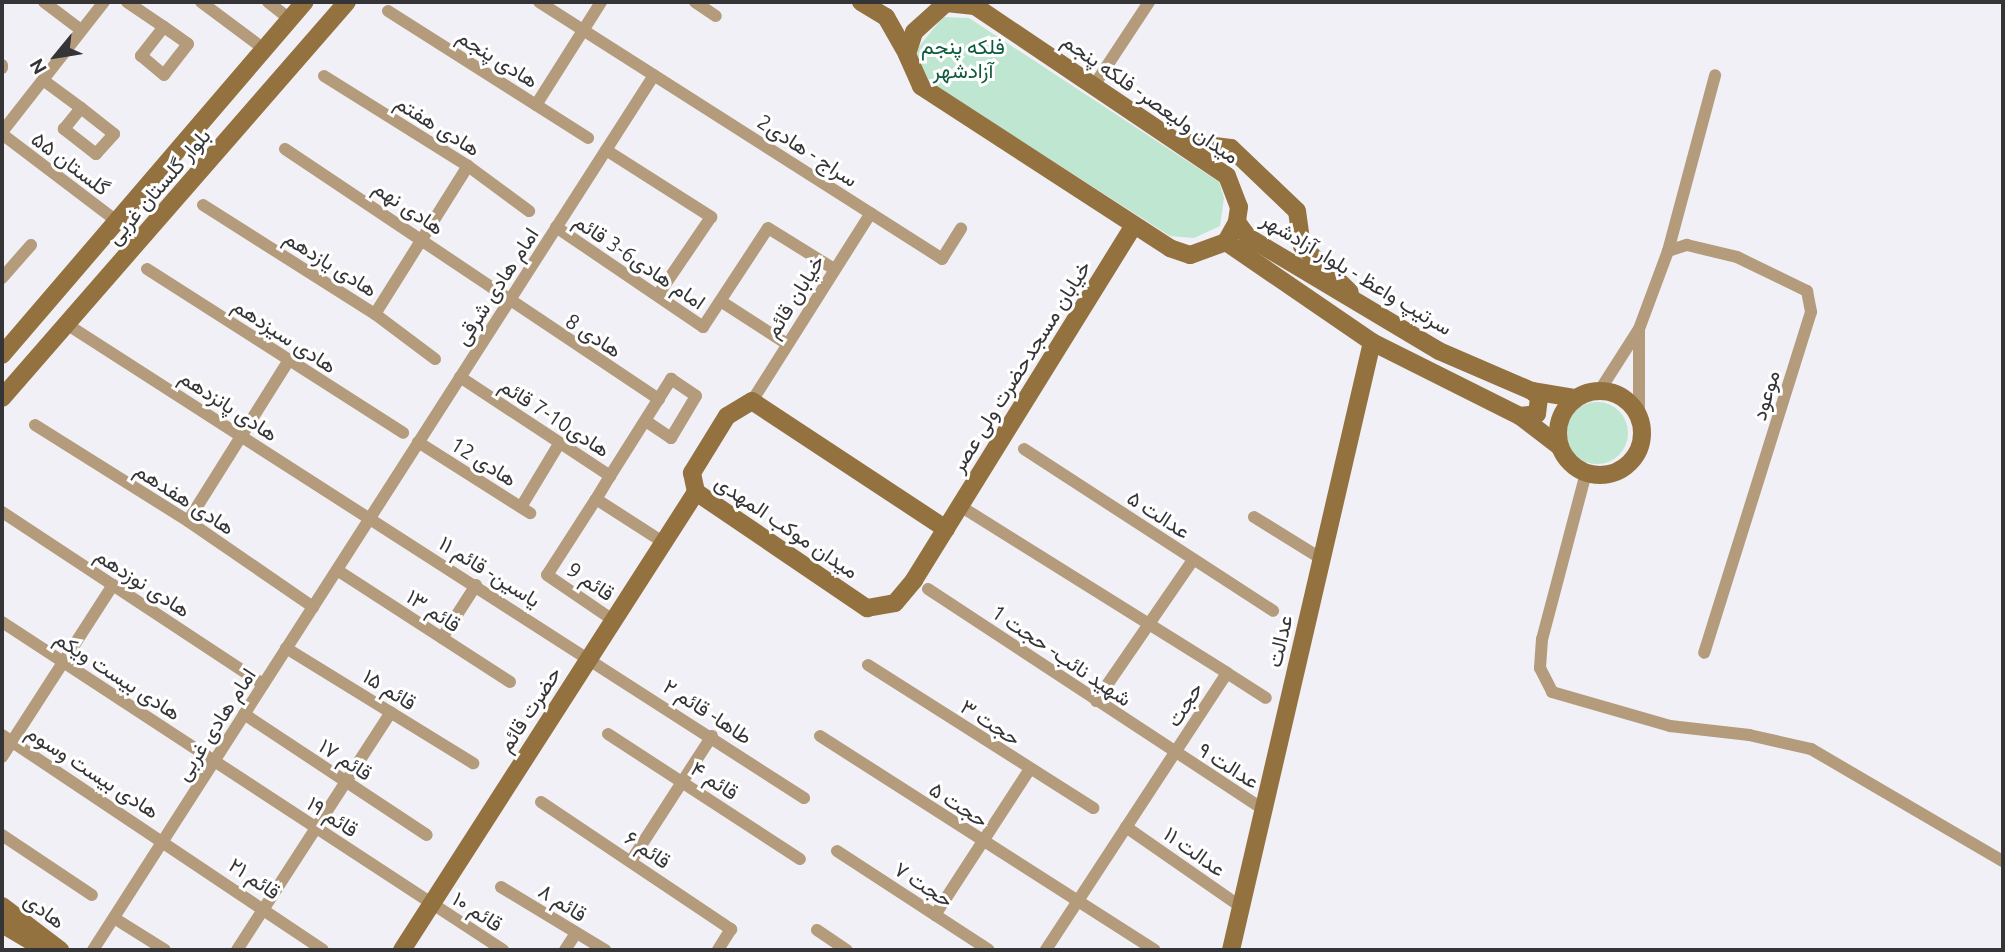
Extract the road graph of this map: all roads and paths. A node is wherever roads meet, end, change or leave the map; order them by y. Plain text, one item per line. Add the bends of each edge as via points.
1 (44, 2) edge
2 (104, 2) edge
3 (127, 2) edge
4 (201, 2) edge
5 (268, 2) edge
6 (305, 2) edge
7 (347, 2) edge
8 (539, 2) edge
9 (601, 2) edge
10 (695, 2) edge
11 (861, 2) edge
12 (1149, 2) edge
13 (932, 4) edge
14 (388, 11) dead end
15 (716, 16) dead end
16 (290, 19) junction
17 (164, 27) junction
18 (81, 30) junction
19 (583, 30) junction
20 (256, 43) dead end
21 (907, 54) junction
22 (654, 75) junction
23 (1715, 75) dead end
24 (324, 76) dead end
25 (43, 80) junction
26 (1095, 84) junction
27 (536, 105) junction
28 (81, 108) junction
29 (4, 126) edge
30 (588, 138) dead end
31 (1178, 141) junction
32 (285, 149) dead end
33 (606, 150) junction
34 (468, 166) junction
35 (203, 205) dead end
36 (529, 211) dead end
37 (871, 213) junction
38 (118, 222) junction
39 (1237, 222) junction
40 (556, 227) junction
41 (1133, 227) junction
42 (961, 228) dead end
43 (423, 238) junction
44 (1226, 242) junction
45 (31, 245) dead end
46 (1668, 250) junction
47 (147, 269) dead end
48 (834, 269) junction
49 (2, 278) edge
50 (658, 295) junction
51 (508, 302) junction
52 (722, 302) junction
53 (375, 314) junction
54 (1373, 314) junction
55 (68, 325) junction
56 (1639, 329) junction
57 (1372, 342) junction
58 (787, 344) junction
59 (2, 355) edge
60 (435, 359) dead end
61 (289, 360) junction
62 (460, 377) junction
63 (1600, 390) junction
64 (1532, 391) junction
65 (2, 398) edge
66 (1575, 398) junction
67 (659, 399) junction
68 (752, 401) junction
69 (1520, 416) junction
70 (1639, 416) junction
71 (646, 421) junction
72 (34, 425) dead end
73 (404, 433) dead end
74 (242, 436) junction
75 (418, 442) junction
76 (559, 444) junction
77 (1559, 446) junction
78 (1024, 449) dead end
79 (1586, 473) junction
80 (610, 476) junction
81 (695, 492) junction
82 (596, 499) junction
83 (960, 506) junction
84 (2, 512) edge
85 (1254, 517) dead end
86 (370, 518) junction
87 (188, 521) junction
88 (946, 528) junction
89 (663, 542) junction
90 (1322, 559) junction
91 (1193, 560) junction
92 (337, 570) junction
93 (547, 575) joint
94 (477, 585) junction
95 (113, 586) junction
96 (928, 589) dead end
97 (313, 607) junction
98 (1273, 611) dead end
99 (613, 620) junction
100 (2, 622) edge
101 (1146, 624) junction
102 (442, 638) junction
103 (286, 648) junction
104 (1704, 653) dead end
105 (589, 657) junction
106 (63, 662) junction
107 (868, 665) dead end
108 (1227, 673) junction
109 (510, 682) dead end
110 (263, 684) junction
111 (1266, 698) dead end
112 (1096, 701) junction
113 (391, 712) junction
114 (244, 714) junction
115 (608, 734) dead end
116 (712, 736) junction
117 (821, 737) dead end
118 (7, 738) edge
119 (1175, 753) junction
120 (2, 757) edge
121 (214, 761) junction
122 (473, 763) dead end
123 (1029, 770) junction
124 (682, 782) junction
125 (348, 783) junction
126 (804, 798) dead end
127 (541, 802) dead end
128 (1093, 808) dead end
129 (1263, 809) junction
130 (1126, 827) junction
131 (318, 829) junction
132 (2, 835) edge
133 (427, 835) dead end
134 (163, 840) junction
135 (983, 842) junction
136 (837, 851) dead end
137 (800, 859) dead end
138 (631, 860) junction
139 (2003, 860) edge
140 (501, 887) dead end
141 (92, 895) dead end
142 (432, 904) junction
143 (1076, 904) junction
144 (2, 906) edge
145 (1241, 906) junction
146 (266, 908) junction
147 (935, 915) junction
148 (114, 918) junction
149 (2, 925) edge
150 (817, 930) dead end
151 (576, 933) junction
152 (46, 950) edge
153 (60, 950) edge
154 (93, 950) edge
155 (165, 950) edge
156 (237, 950) edge
157 (323, 950) edge
158 (402, 950) edge
159 (503, 950) edge
160 (565, 950) edge
161 (605, 950) edge
162 (718, 950) edge
163 (847, 950) edge
164 (989, 950) edge
165 (1046, 950) edge
166 (1154, 950) edge
167 (1231, 950) edge

1 - 18 street
2 - 18 street
3 - 17 street
4 - 20 street
5 - 16 street
6 - 16 main road, بلوار گلستان غربی
7 - 55 main road, بلوار گلستان غربی
8 - 19 street, سراج - هادی2
9 - 19 street
10 - 15 street
11 - 21 main road via 886,17
12 - 26 street
13 - 21 main road, میدان ولیعصر- فلکه پنجم via 914,32
13 - 26 main road, میدان ولیعصر- فلکه پنجم via 975,6
14 - 27 street, هادی پنجم
16 - 38 main road, بلوار گلستان غربی
17 - 17 street via 187,44 164,75 141,56
18 - 25 street
19 - 22 street, سراج - هادی2
19 - 27 street
21 - 41 main road via 921,86
22 - 33 street, امام هادی شرقی
22 - 37 street, سراج - هادی2
23 - 46 street
24 - 34 street, هادی هفتم
25 - 28 street
25 - 29 street
26 - 31 main road, میدان ولیعصر- فلکه پنجم
27 - 30 street, هادی پنجم
28 - 28 street via 64,129 96,154 114,134
29 - 38 street, گلستان ۵۵
31 - 39 main road, میدان ولیعصر- فلکه پنجم via 1227,176 1235,189
31 - 54 main road via 1231,148 1297,211 1302,246
32 - 43 street, هادی نهم
33 - 40 street, امام هادی شرقی
33 - 50 street via 711,217
34 - 36 street, هادی هفتم
34 - 43 street
35 - 53 street, هادی یازدهم
37 - 42 street, سراج - هادی2 via 942,259
37 - 48 street, خیابان قائم
38 - 59 main road, بلوار گلستان غربی
39 - 44 main road
39 - 54 main road, سرتیپ واعظ - بلوار آزادشهر via 1248,237
40 - 50 street, امام هادی6-3 قائم
40 - 51 street, امام هادی شرقی
41 - 44 main road via 1190,255
41 - 83 main road, خیابان مسجدحضرت ولی عصر
43 - 51 street, هادی نهم
43 - 53 street
44 - 57 main road, سرتیپ واعظ - بلوار آزادشهر
45 - 49 street
46 - 56 street
46 - 104 street, موعود via 1687,245 1737,257 1807,291 1811,312
47 - 61 street, هادی سیزدهم
48 - 52 street via 768,228
48 - 58 street, خیابان قائم
50 - 52 street, امام هادی6-3 قائم via 704,327
51 - 62 street, امام هادی شرقی
51 - 67 street, هادی 8
52 - 58 street
53 - 60 street, هادی یازدهم
54 - 64 main road, سرتیپ واعظ - بلوار آزادشهر via 1439,351
55 - 65 main road, بلوار گلستان غربی
55 - 74 street, هادی پانزدهم
56 - 63 street
56 - 70 street
57 - 69 main road, سرتیپ واعظ - بلوار آزادشهر
57 - 90 main road, عدالت
58 - 68 street, خیابان قائم
61 - 73 street, هادی سیزدهم
61 - 74 street
62 - 75 street, امام هادی شرقی
62 - 76 street, هادی10-7 قائم
63 - 66 main road
63 - 70 main road via 1623,397
64 - 66 main road, سرتیپ واعظ - بلوار آزادشهر
64 - 69 main road via 1539,397 1537,414
66 - 77 main road via 1559,420
67 - 71 street
67 - 71 street via 671,379 696,396 671,438
68 - 81 main road, میدان موکب المهدی via 727,416 692,472
68 - 88 main road
69 - 77 main road, سرتیپ واعظ - بلوار آزادشهر
70 - 79 main road via 1642,436 1636,456 1614,474
71 - 80 street
72 - 87 street, هادی هفدهم
74 - 86 street, هادی پانزدهم
74 - 87 street
75 - 76 street, 12 هادی via 525,510
75 - 86 street, امام هادی شرقی
76 - 80 street, هادی10-7 قائم
77 - 79 main road via 1565,458
78 - 91 street, عدالت ۵
79 - 139 street via 1542,639 1540,668 1552,692 1671,726 1749,735 1811,749
80 - 82 street, هادی10-7 قائم
81 - 88 main road, میدان موکب المهدی via 867,608 895,603
81 - 89 main road, حضرت قائم
82 - 89 street
82 - 93 street, هادی10-7 قائم
83 - 88 main road, خیابان مسجدحضرت ولی عصر
83 - 101 street, حجت
84 - 95 street, هادی نوزدهم
85 - 90 street
86 - 92 street, امام هادی غربی
86 - 94 street, یاسین- قائم ۱۱
87 - 97 street, هادی هفدهم
89 - 99 main road, حضرت قائم
90 - 129 main road, عدالت
91 - 98 street, عدالت ۵
91 - 101 street
92 - 97 street, امام هادی غربی
92 - 102 street, قائم ۱۳
93 - 99 street, قائم 9
94 - 102 street
94 - 105 street, یاسین- قائم ۱۱
95 - 106 street
95 - 110 street, هادی نوزدهم
96 - 112 street, شهید نائب- حجت 1
97 - 103 street, امام هادی غربی
99 - 105 main road, حضرت قائم
100 - 106 street, هادی بیست ویکم
101 - 108 street, حجت
101 - 112 street
102 - 109 street, قائم ۱۳
103 - 110 street, امام هادی غربی
103 - 113 street, قائم ۱۵
105 - 116 street, طاها- قائم ۲
105 - 142 main road, حضرت قائم
106 - 118 street
106 - 121 street, هادی بیست ویکم
107 - 123 street, حجت ۳
108 - 111 street
108 - 119 street, حجت
110 - 114 street, امام هادی غربی
112 - 119 street, شهید نائب- حجت 1
113 - 122 street, قائم ۱۵
113 - 125 street
114 - 121 street, امام هادی غربی
114 - 125 street, قائم ۱۷
115 - 124 street, قائم ۴
116 - 124 street
116 - 126 street, طاها- قائم ۲
117 - 135 street, حجت ۵
118 - 120 street
118 - 134 street, هادی بیست وسوم
119 - 129 street, عدالت ۹
119 - 130 street, حجت
121 - 131 street, قائم ۱۹
121 - 134 street, امام هادی غربی
123 - 128 street, حجت ۳
123 - 135 street
124 - 137 street, قائم ۴
124 - 138 street
125 - 131 street
125 - 133 street, قائم ۱۷
127 - 138 street, قائم ۶
129 - 145 main road, عدالت
130 - 143 street, حجت
130 - 145 street, عدالت ۱۱
131 - 142 street, قائم ۱۹
131 - 146 street
132 - 141 street
134 - 146 street, قائم ۲۱
134 - 148 street, امام هادی غربی
135 - 143 street, حجت ۵
135 - 147 street
136 - 147 street, حجت ۷
138 - 162 street, قائم ۶ via 732,929
140 - 151 street, قائم ۸
142 - 158 main road, حضرت قائم
142 - 159 street, قائم ۱۰
143 - 165 street, حجت
143 - 166 street, حجت ۵
144 - 153 main road, هادی
145 - 167 main road, عدالت
146 - 156 street
146 - 157 street, قائم ۲۱
147 - 164 street, حجت ۷
148 - 154 street, امام هادی غربی
148 - 155 street
149 - 152 main road, هادی
150 - 163 street
151 - 160 street
151 - 161 street, قائم ۸

